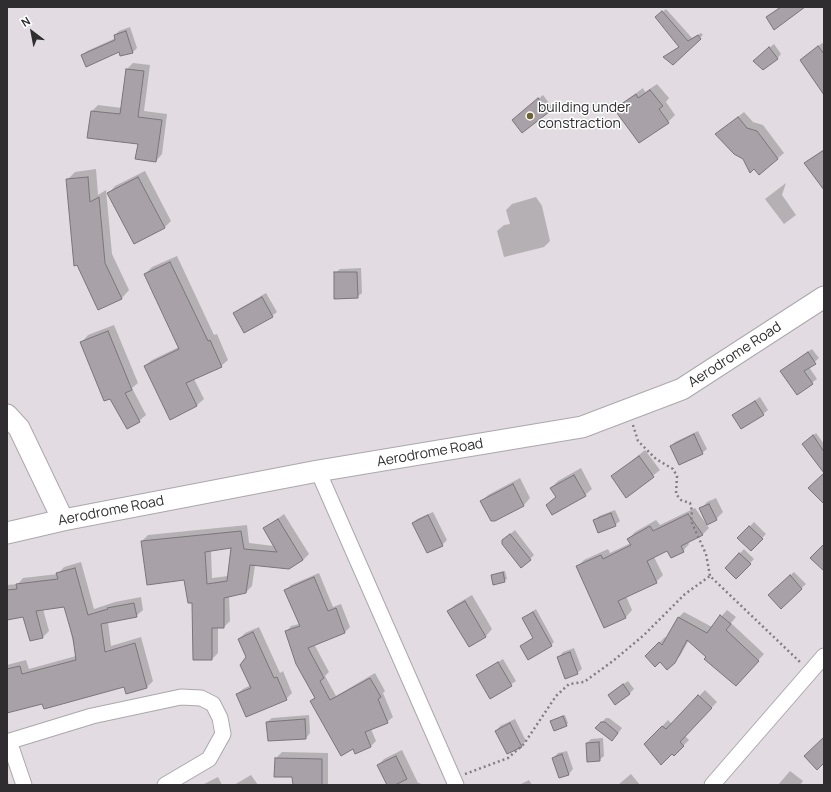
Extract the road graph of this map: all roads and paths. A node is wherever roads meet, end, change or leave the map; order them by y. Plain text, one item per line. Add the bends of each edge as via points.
1 (824, 297) edge
2 (628, 410) junction
3 (7, 415) edge
4 (318, 471) junction
5 (63, 520) junction
6 (7, 532) edge
7 (710, 576) junction
8 (824, 656) edge
9 (810, 672) junction
10 (8, 741) edge
11 (455, 782) edge
12 (24, 785) edge
13 (164, 785) edge
14 (712, 785) edge

1 - 2 street, Aerodrome Road via 682,389
2 - 4 street, Aerodrome Road via 582,427
2 - 7 path via 638,441 656,459 673,469 677,476 676,494 681,500 690,503 691,521 706,554
3 - 5 street via 20,428
4 - 5 street, Aerodrome Road
4 - 11 street
5 - 6 street, Aerodrome Road
7 - 9 path
7 - 11 path via 685,594 644,635 613,661 584,682 569,684 556,696 524,744 508,758
8 - 9 street
9 - 14 street
10 - 12 street
10 - 13 street via 92,716 181,697 201,698 213,704 220,718 223,734 209,759

